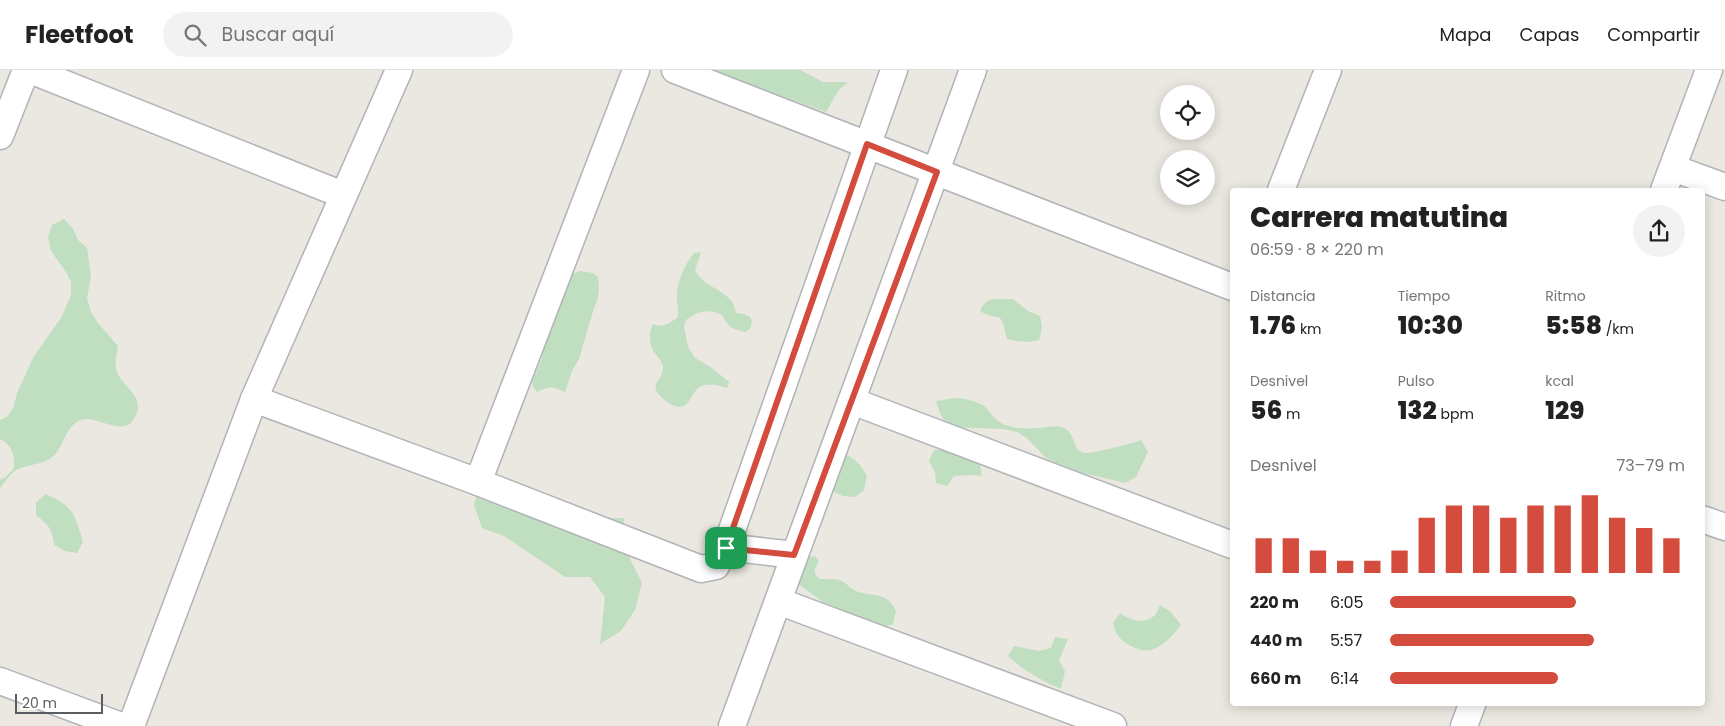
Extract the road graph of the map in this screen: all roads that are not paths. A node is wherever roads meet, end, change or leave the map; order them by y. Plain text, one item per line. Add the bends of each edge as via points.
1 (26, 70) edge
2 (30, 70) edge
3 (399, 70) edge
4 (636, 70) edge
5 (675, 70) edge
6 (894, 70) edge
7 (973, 70) edge
8 (1328, 70) edge
9 (1709, 70) edge
10 (0, 136) edge
11 (867, 144) junction
12 (937, 172) junction
13 (1668, 179) edge
14 (1725, 187) edge
15 (1282, 188) edge
16 (342, 195) junction
17 (1230, 286) edge
18 (254, 399) junction
19 (852, 401) junction
20 (478, 482) junction
21 (1705, 520) edge
22 (1725, 527) edge
23 (1230, 544) edge
24 (726, 548) junction
25 (794, 555) junction
26 (778, 601) junction
27 (0, 680) edge
28 (1472, 706) edge
29 (121, 726) edge
30 (131, 726) edge
31 (732, 726) edge
32 (1113, 726) edge
33 (1464, 726) edge

1 - 10 street
2 - 16 street
3 - 16 street
4 - 20 street
5 - 11 street
6 - 11 street
7 - 12 street
8 - 15 street
9 - 13 street
11 - 12 street
11 - 24 street
12 - 17 street
12 - 19 street
13 - 14 street
16 - 18 street
18 - 20 street
18 - 30 street
19 - 23 street
19 - 25 street
20 - 24 street via 701,569 716,566
21 - 22 street
24 - 25 street
25 - 26 street
26 - 31 street
26 - 32 street
27 - 29 street
28 - 33 street

